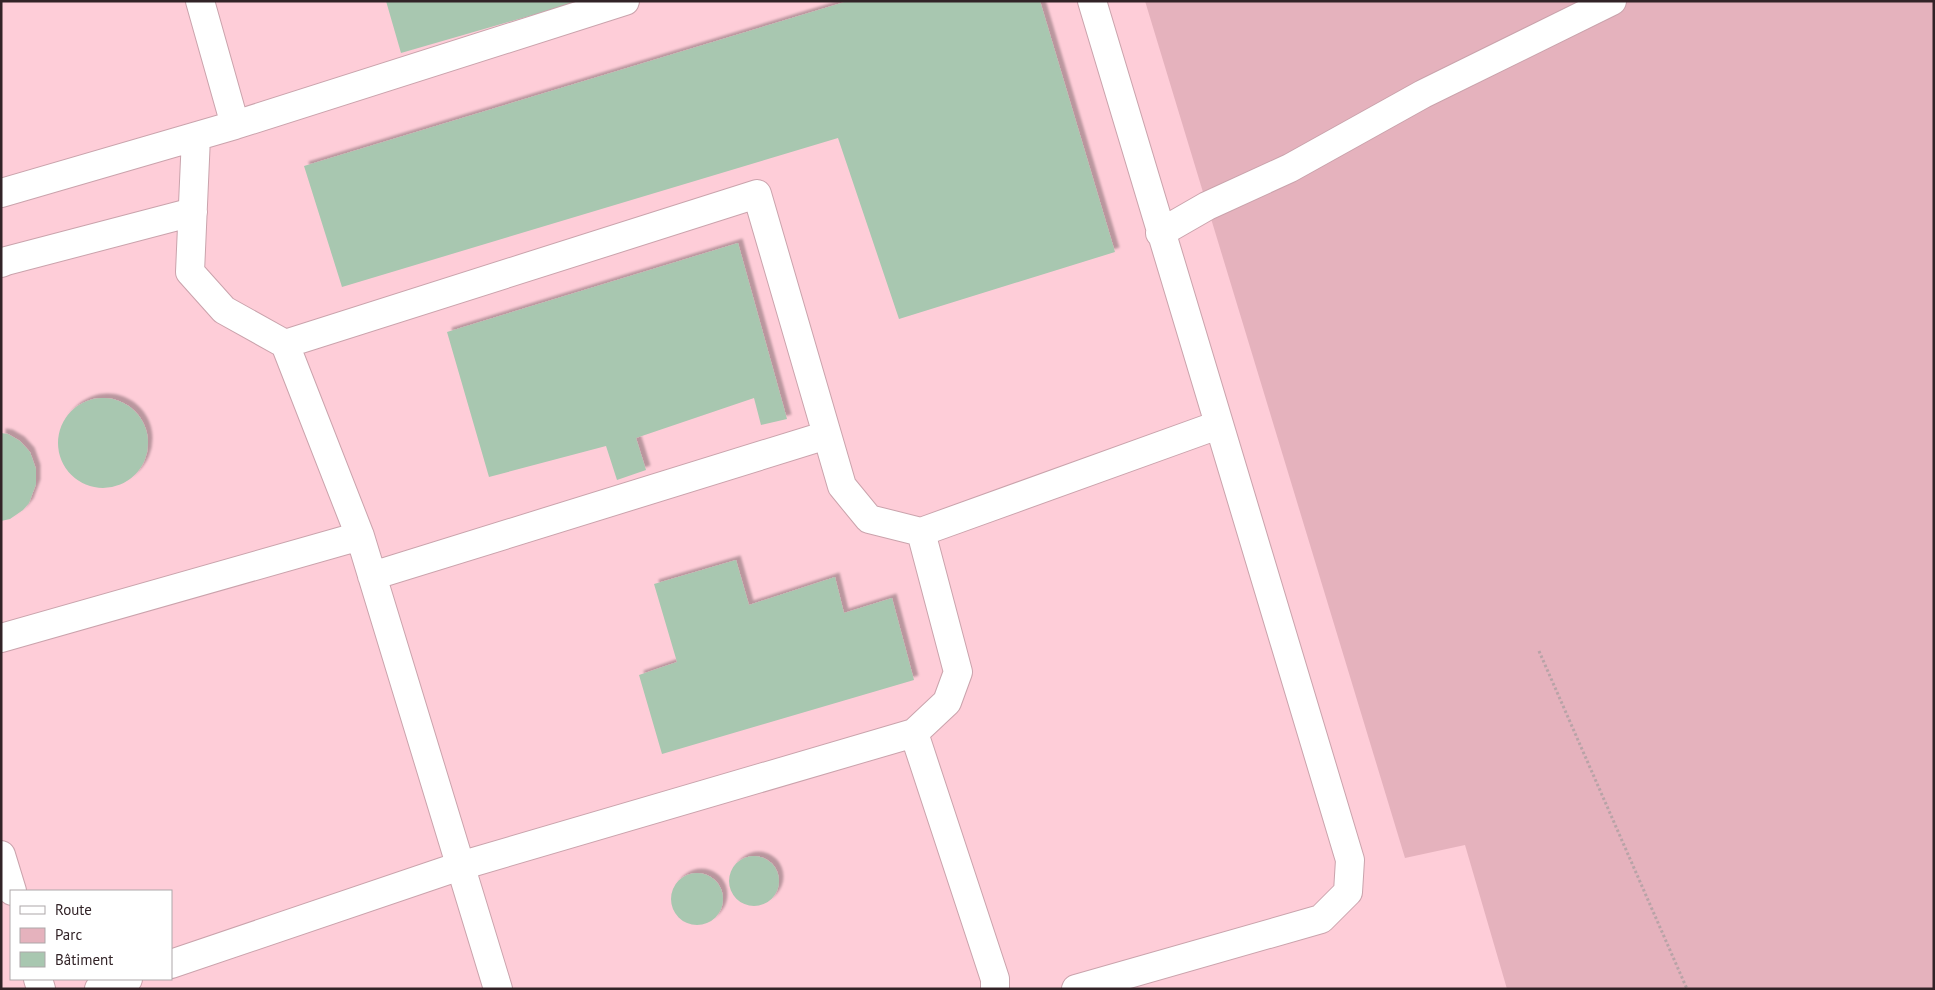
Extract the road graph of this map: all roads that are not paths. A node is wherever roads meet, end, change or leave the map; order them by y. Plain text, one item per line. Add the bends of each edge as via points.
1 (200, 1) edge
2 (625, 1) edge
3 (1092, 1) edge
4 (1612, 1) edge
5 (235, 126) junction
6 (196, 137) junction
7 (1, 193) edge
8 (193, 212) junction
9 (1160, 233) junction
10 (1, 263) edge
11 (285, 344) junction
12 (1218, 425) junction
13 (827, 435) junction
14 (921, 532) junction
15 (360, 536) junction
16 (372, 576) junction
17 (1, 638) edge
18 (914, 733) junction
19 (1, 855) edge
20 (460, 866) junction
21 (12, 890) edge
22 (172, 964) edge
23 (125, 980) edge
24 (99, 989) edge
25 (498, 989) edge
26 (995, 989) edge
27 (1076, 989) edge

1 - 5 lane
2 - 5 lane
3 - 9 lane
4 - 9 lane via 1422,94 1290,168 1207,206
5 - 6 lane
6 - 7 lane
6 - 8 lane
8 - 10 lane
8 - 11 lane via 190,272 224,310
9 - 12 lane
11 - 13 lane via 757,194
11 - 15 lane
12 - 14 lane
12 - 27 lane via 1350,860 1348,892 1320,919
13 - 14 lane via 842,486 869,519
13 - 16 lane
14 - 18 lane via 958,672 947,702
15 - 16 lane
15 - 17 lane
16 - 20 lane
18 - 20 lane
18 - 26 lane via 995,979
19 - 21 lane
20 - 22 lane
20 - 25 lane
23 - 24 lane

